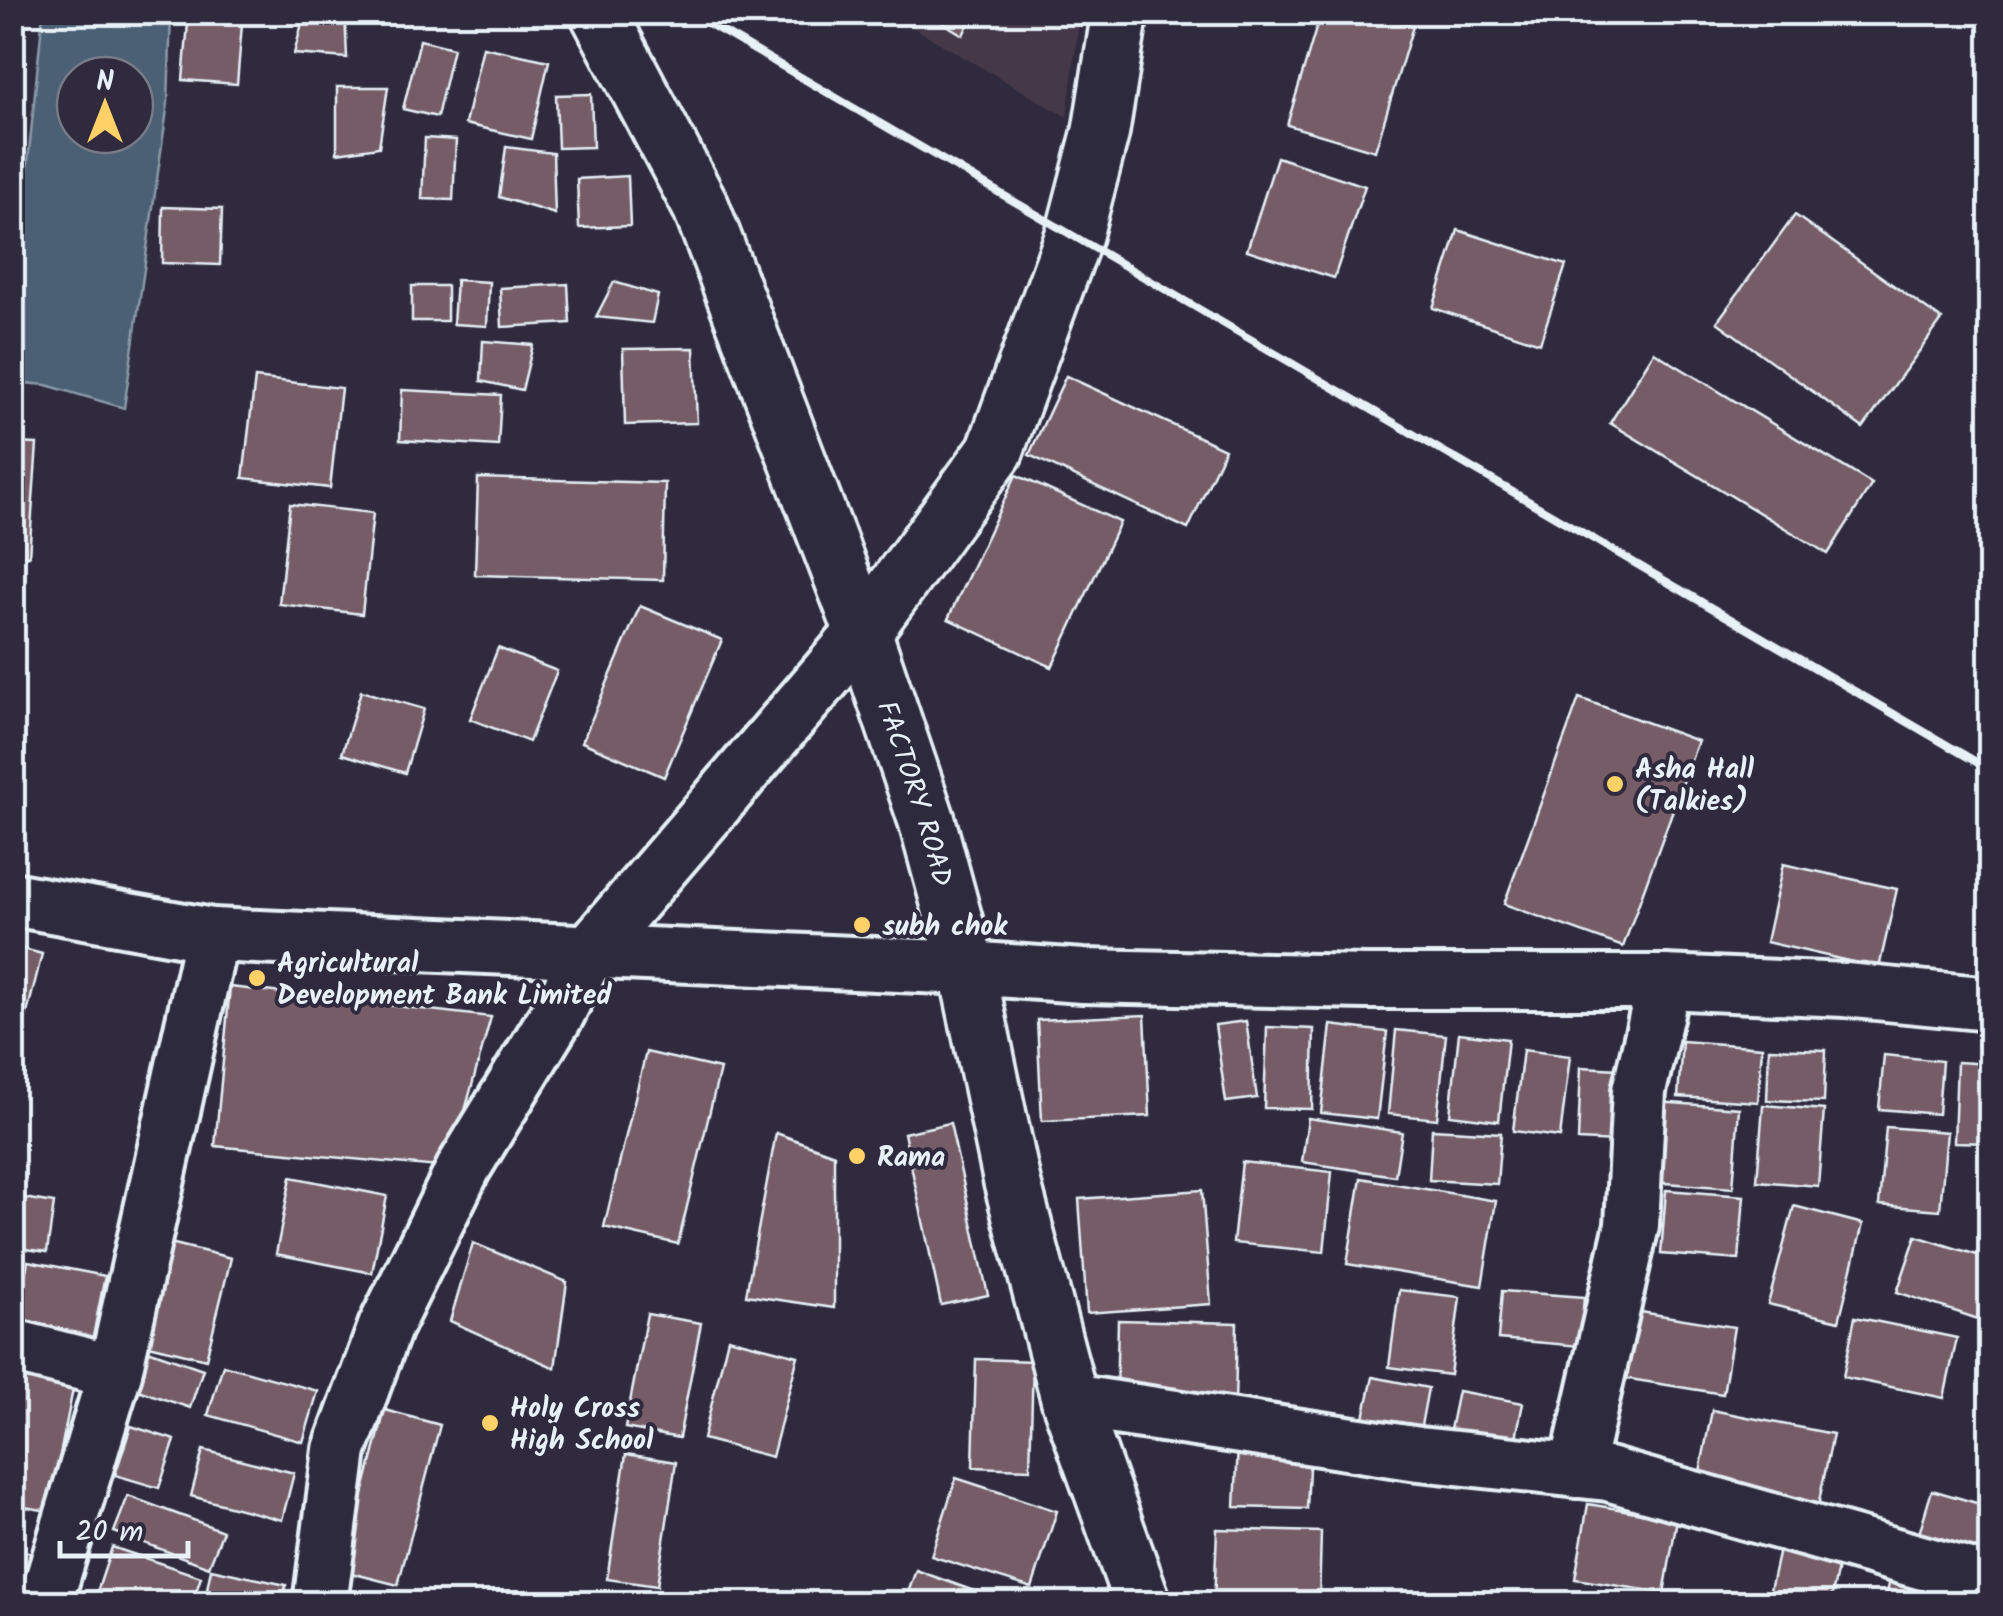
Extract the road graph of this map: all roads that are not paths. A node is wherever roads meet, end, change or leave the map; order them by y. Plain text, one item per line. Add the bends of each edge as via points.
1 (598, 12) edge
2 (1120, 12) edge
3 (862, 632) junction
4 (12, 899) edge
5 (212, 936) junction
6 (588, 953) junction
7 (966, 968) junction
8 (1664, 982) junction
9 (1990, 1004) edge
10 (12, 1346) edge
11 (115, 1372) junction
12 (1070, 1400) junction
13 (1576, 1471) junction
14 (1966, 1575) dead end
15 (46, 1604) edge
16 (320, 1604) edge
17 (1143, 1604) edge

1 - 3 main road, FACTORY ROAD via 701,206
2 - 3 main road via 1101,132 1074,234 995,451
3 - 6 street
3 - 7 main road, FACTORY ROAD via 928,821
4 - 5 street
5 - 6 street
5 - 11 street
6 - 7 street
6 - 16 street via 464,1167 384,1327 340,1450
7 - 8 street via 1366,982
7 - 12 main road, FACTORY ROAD via 1012,1182
8 - 9 street
8 - 13 street via 1638,1091 1632,1225
10 - 11 street
11 - 15 street
12 - 13 street
12 - 17 main road, FACTORY ROAD
13 - 14 street via 1608,1474

